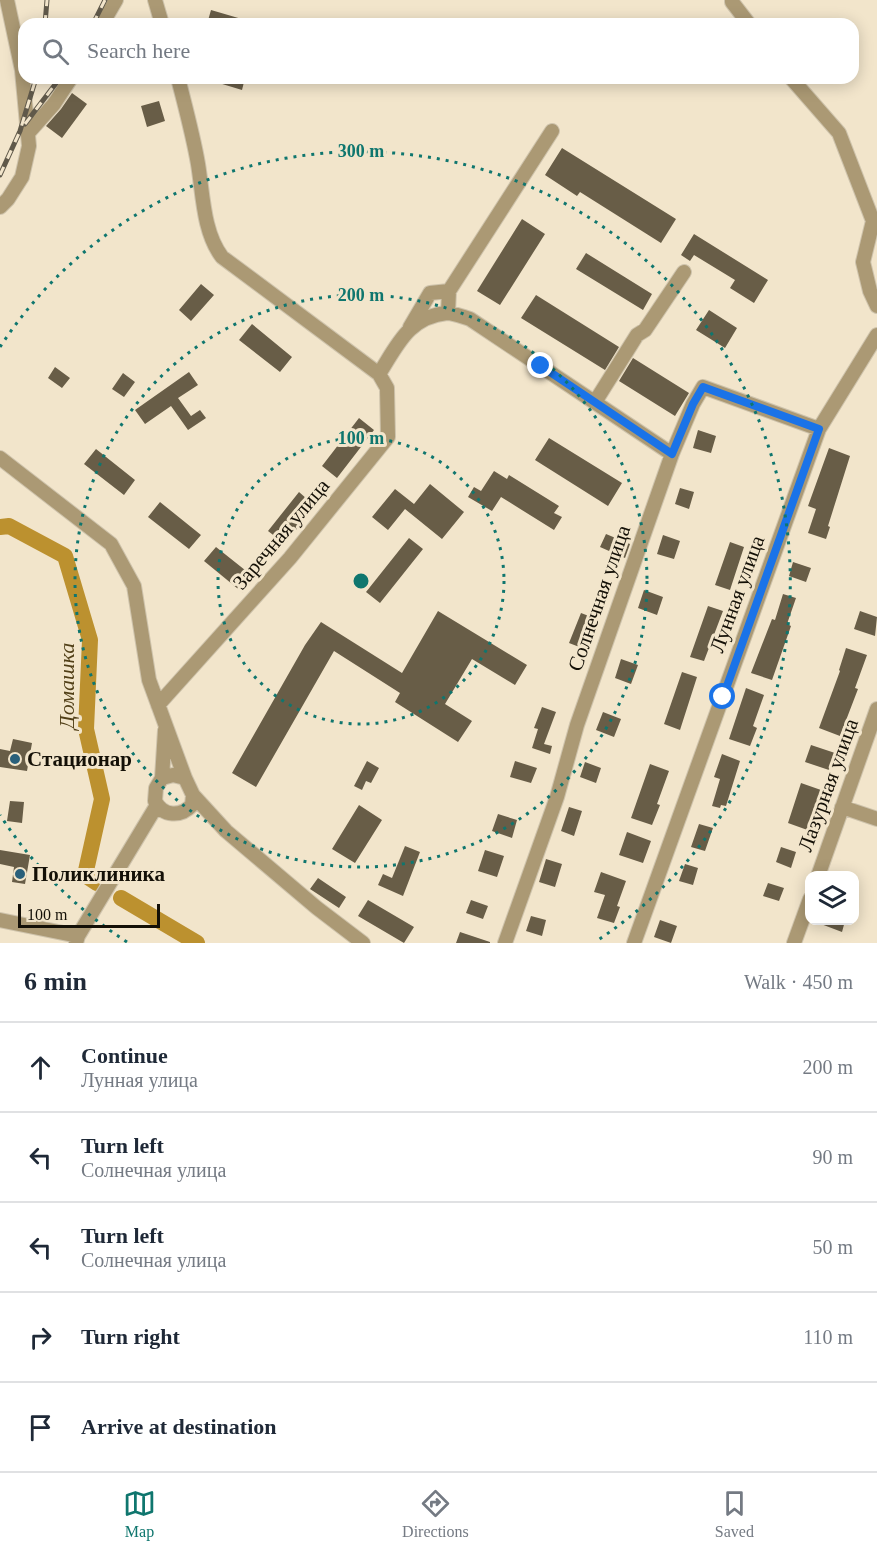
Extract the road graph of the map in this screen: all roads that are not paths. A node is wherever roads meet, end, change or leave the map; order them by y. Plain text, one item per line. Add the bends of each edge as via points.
1 (7, 0) edge
2 (116, 0) edge
3 (155, 0) edge
4 (732, 0) edge
5 (106, 18) edge
6 (160, 18) edge
7 (744, 18) edge
8 (18, 51) edge
9 (24, 84) edge
10 (67, 84) edge
11 (180, 84) edge
12 (796, 84) edge
13 (552, 131) dead end
14 (29, 132) junction
15 (0, 207) edge
16 (684, 272) dead end
17 (448, 291) junction
18 (877, 306) edge
19 (448, 313) junction
20 (410, 327) junction
21 (877, 335) edge
22 (379, 374) junction
23 (595, 402) junction
24 (819, 429) junction
25 (672, 454) junction
26 (0, 458) edge
27 (158, 705) junction
28 (877, 709) edge
29 (166, 725) junction
30 (162, 778) junction
31 (185, 778) junction
32 (193, 795) junction
33 (157, 806) junction
34 (842, 807) junction
35 (877, 819) edge
36 (820, 871) edge
37 (805, 912) edge
38 (0, 920) edge
39 (77, 939) edge
40 (363, 943) edge
41 (505, 943) edge
42 (634, 943) edge
43 (794, 943) edge

1 - 8 street
2 - 5 street
3 - 6 street
4 - 7 street
9 - 14 street
10 - 14 street
11 - 22 street via 214,247 222,257
12 - 18 street via 839,133 873,221 863,262
13 - 17 street
14 - 15 street via 22,177
16 - 23 street via 645,330 637,335
17 - 19 street
17 - 20 street via 430,293
19 - 20 street
19 - 23 street via 470,319
20 - 22 street
21 - 24 street, Лунная улица
22 - 27 street, Заречная улица via 387,388 388,437 291,558
23 - 25 street
24 - 25 street, Солнечная улица via 703,387
24 - 42 street, Лунная улица
25 - 41 street, Солнечная улица
26 - 27 street via 111,544 134,586 149,680
27 - 29 street
28 - 34 street, Лазурная улица
29 - 30 street
29 - 31 street
30 - 31 street
30 - 33 street via 156,788
31 - 32 street
32 - 33 street via 192,805 186,811 173,814
32 - 40 street via 226,831
33 - 39 street
34 - 35 street
34 - 36 street, Лазурная улица
37 - 43 street
38 - 39 street

